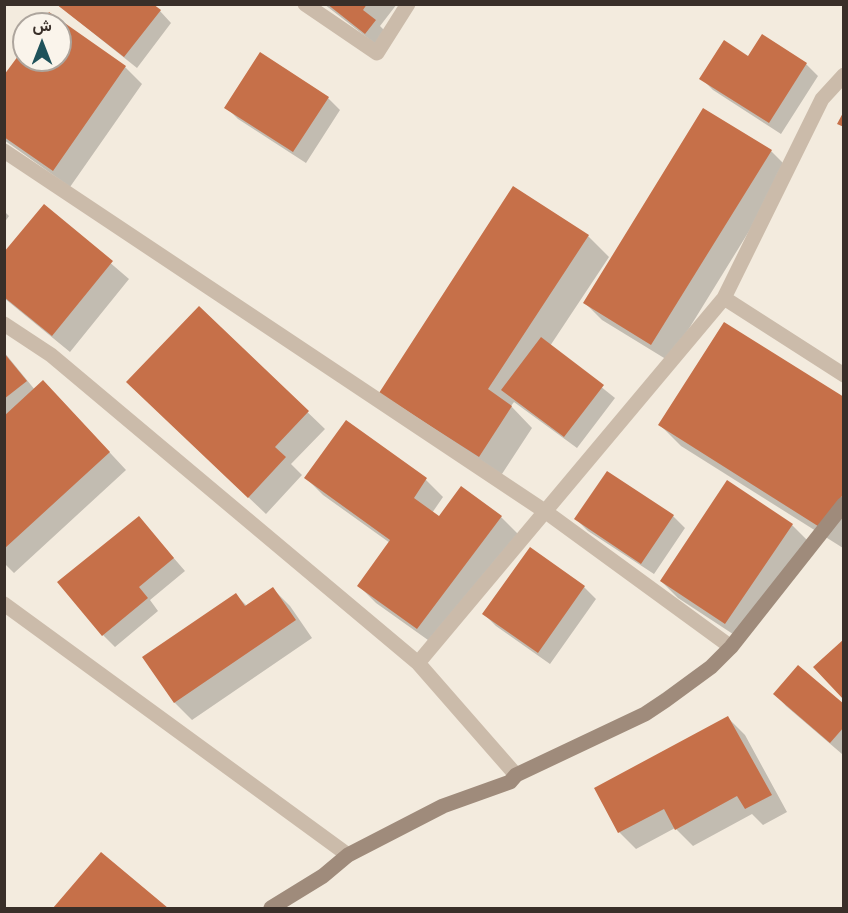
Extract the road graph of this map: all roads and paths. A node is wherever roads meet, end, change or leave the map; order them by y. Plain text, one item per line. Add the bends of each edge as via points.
1 (305, 4) edge
2 (408, 4) edge
3 (843, 75) edge
4 (4, 151) edge
5 (724, 298) junction
6 (4, 324) edge
7 (843, 375) edge
8 (843, 504) edge
9 (546, 512) junction
10 (4, 604) edge
11 (730, 647) junction
12 (418, 663) junction
13 (516, 775) junction
14 (348, 855) junction
15 (271, 909) edge

1 - 2 street via 377,53
3 - 5 street via 822,99
4 - 9 street
5 - 7 street
5 - 9 street
6 - 12 street via 51,355
8 - 11 main road
9 - 11 street
9 - 12 street
10 - 14 street
11 - 13 main road via 711,667 645,714
12 - 13 street
13 - 14 main road via 510,782 443,806
14 - 15 main road

